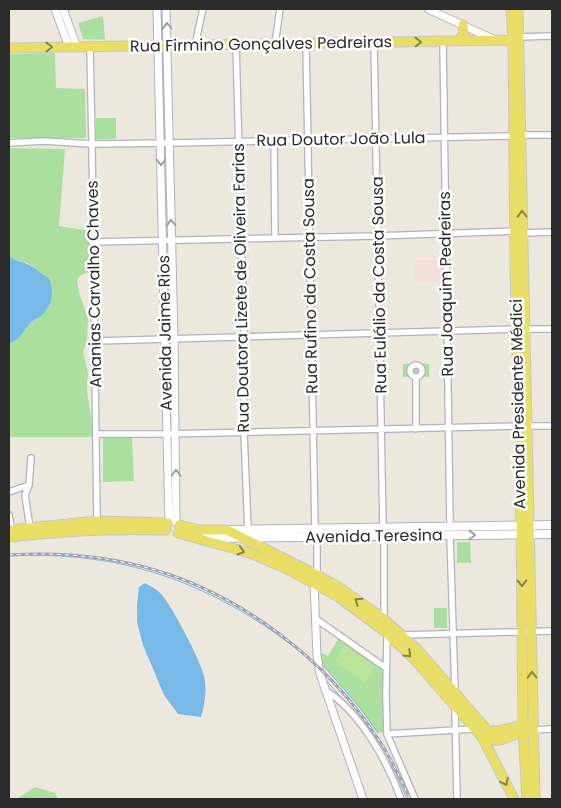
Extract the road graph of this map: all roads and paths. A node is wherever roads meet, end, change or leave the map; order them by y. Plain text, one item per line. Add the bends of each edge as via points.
1 (55, 9) edge
2 (64, 9) edge
3 (157, 9) edge
4 (166, 9) edge
5 (203, 9) edge
6 (280, 9) edge
7 (428, 9) edge
8 (511, 9) edge
9 (518, 9) edge
10 (463, 25) junction
11 (552, 36) edge
12 (493, 39) junction
13 (516, 39) junction
14 (457, 41) junction
15 (374, 42) junction
16 (443, 42) junction
17 (306, 43) junction
18 (275, 44) junction
19 (163, 45) junction
20 (195, 45) junction
21 (236, 45) junction
22 (73, 47) junction
23 (90, 47) junction
24 (9, 48) edge
25 (160, 95) junction
26 (168, 96) junction
27 (552, 135) edge
28 (516, 136) junction
29 (443, 137) junction
30 (376, 138) junction
31 (307, 139) junction
32 (274, 140) junction
33 (238, 141) junction
34 (161, 143) junction
35 (170, 143) junction
36 (9, 144) edge
37 (92, 144) junction
38 (161, 194) junction
39 (170, 194) junction
40 (518, 232) junction
41 (552, 232) edge
42 (445, 234) junction
43 (309, 236) junction
44 (377, 236) junction
45 (275, 237) junction
46 (241, 238) junction
47 (172, 240) junction
48 (162, 241) junction
49 (92, 242) junction
50 (521, 329) junction
51 (552, 329) edge
52 (447, 330) junction
53 (380, 332) junction
54 (311, 334) junction
55 (244, 335) junction
56 (164, 338) junction
57 (174, 338) junction
58 (95, 341) junction
59 (416, 377) dead end
60 (523, 426) junction
61 (552, 426) edge
62 (449, 428) junction
63 (416, 429) junction
64 (381, 430) junction
65 (313, 431) junction
66 (244, 432) junction
67 (96, 434) junction
68 (167, 434) junction
69 (176, 434) junction
70 (31, 458) dead end
71 (29, 485) junction
72 (9, 492) edge
73 (9, 515) edge
74 (97, 522) junction
75 (552, 525) edge
76 (173, 526) junction
77 (410, 527) junction
78 (30, 528) junction
79 (227, 530) junction
80 (248, 530) junction
81 (526, 530) junction
82 (450, 531) junction
83 (10, 532) edge
84 (384, 532) junction
85 (316, 533) junction
86 (552, 534) edge
87 (410, 536) junction
88 (196, 538) junction
89 (242, 538) junction
90 (287, 565) junction
91 (315, 579) junction
92 (316, 619) junction
93 (384, 619) junction
94 (552, 631) edge
95 (527, 632) junction
96 (454, 633) junction
97 (387, 634) junction
98 (402, 636) junction
99 (386, 668) junction
100 (325, 689) junction
101 (456, 698) junction
102 (533, 727) junction
103 (523, 728) junction
104 (474, 729) junction
105 (552, 730) edge
106 (455, 731) junction
107 (387, 734) junction
108 (482, 737) junction
109 (363, 799) edge
110 (401, 799) edge
111 (415, 799) edge
112 (457, 799) edge
113 (514, 799) edge
114 (527, 799) edge
115 (535, 799) edge

1 - 22 street
2 - 22 street
3 - 19 street, Avenida Jaime Rios
19 -> 4 street, Avenida Jaime Rios
5 - 20 street
6 - 18 street
7 - 10 street
8 - 13 main road, Avenida Presidente Médici
9 - 13 main road, Avenida Presidente Médici
10 - 12 street
10 - 14 main road via 464,35
11 - 13 street, Rua Firmino Gonçalves Pedreiras
12 - 13 main road, Rua Firmino Gonçalves Pedreiras
12 - 14 main road, Rua Firmino Gonçalves Pedreiras
13 - 28 main road, Avenida Presidente Médici
14 - 16 main road, Rua Firmino Gonçalves Pedreiras
15 -> 16 main road, Rua Firmino Gonçalves Pedreiras
15 - 17 main road, Rua Firmino Gonçalves Pedreiras
15 - 30 street, Rua Eulálio da Costa Sousa
16 - 29 street, Rua Joaquim Pedreiras
17 - 18 main road, Rua Firmino Gonçalves Pedreiras
17 - 31 street, Rua Rufino da Costa Sousa
18 - 21 main road, Rua Firmino Gonçalves Pedreiras
19 - 20 main road, Rua Firmino Gonçalves Pedreiras
19 - 23 main road, Rua Firmino Gonçalves Pedreiras
19 - 25 street, Avenida Jaime Rios
19 - 26 street, Avenida Jaime Rios
20 - 21 main road, Rua Firmino Gonçalves Pedreiras
21 - 33 street, Rua Doutora Lizete de Oliveira Farias
22 - 23 main road, Rua Firmino Gonçalves Pedreiras
24 -> 22 main road, Rua Firmino Gonçalves Pedreiras
23 - 37 street, Ananias Carvalho Chaves
25 - 26 street
25 - 34 street, Avenida Jaime Rios
26 - 35 street, Avenida Jaime Rios
27 - 28 street, Rua Doutor João Lula
28 - 29 street, Rua Doutor João Lula
28 - 40 main road, Avenida Presidente Médici
29 - 30 street, Rua Doutor João Lula
29 - 42 street, Rua Joaquim Pedreiras
30 - 31 street, Rua Doutor João Lula
30 - 44 street, Rua Eulálio da Costa Sousa
31 - 32 street, Rua Doutor João Lula
31 - 43 street, Rua Rufino da Costa Sousa
32 - 33 street, Rua Doutor João Lula
32 - 45 street
33 - 35 street, Rua Doutor João Lula
33 - 46 street, Rua Doutora Lizete de Oliveira Farias
34 - 35 street
34 - 37 street
34 -> 38 street, Avenida Jaime Rios
35 - 39 street, Avenida Jaime Rios
36 - 37 street via 43,141
37 - 49 street, Ananias Carvalho Chaves
38 - 39 street
38 - 48 street, Avenida Jaime Rios
47 -> 39 street, Avenida Jaime Rios
40 - 41 street
40 - 42 street
40 - 50 main road, Avenida Presidente Médici
42 - 44 street
42 - 52 street, Rua Joaquim Pedreiras
43 - 44 street
43 - 45 street
43 - 54 street, Rua Rufino da Costa Sousa
44 - 53 street, Rua Eulálio da Costa Sousa
45 - 46 street
46 - 47 street
46 - 55 street, Rua Doutora Lizete de Oliveira Farias
47 - 48 street
47 - 57 street, Avenida Jaime Rios
48 - 49 street
48 - 56 street, Avenida Jaime Rios
49 - 58 street, Ananias Carvalho Chaves
50 - 51 street
50 - 52 street
50 - 60 main road, Avenida Presidente Médici
52 - 53 street
52 - 62 street, Rua Joaquim Pedreiras
53 - 54 street
53 - 64 street, Rua Eulálio da Costa Sousa
54 - 55 street
54 - 65 street, Rua Rufino da Costa Sousa
55 - 57 street
55 - 66 street, Rua Doutora Lizete de Oliveira Farias
56 - 57 street
56 - 58 street
56 - 68 street, Avenida Jaime Rios
57 - 69 street, Avenida Jaime Rios
58 - 67 street, Ananias Carvalho Chaves
59 - 63 street
60 - 61 street
60 - 62 street
60 - 81 main road, Avenida Presidente Médici
62 - 63 street
62 - 82 street, Rua Joaquim Pedreiras
63 - 64 street
64 - 65 street
64 - 84 street, Rua Eulálio da Costa Sousa
65 - 66 street
65 - 85 street, Rua Rufino da Costa Sousa
66 - 69 street
66 - 80 street, Rua Doutora Lizete de Oliveira Farias
67 - 68 street
67 - 74 street, Ananias Carvalho Chaves
68 - 69 street
68 - 76 street, Avenida Jaime Rios
76 -> 69 street, Avenida Jaime Rios
70 - 71 street
71 - 72 street
71 - 78 street via 25,495
73 - 83 street
74 - 76 main road
74 - 78 main road
75 - 81 main road, Avenida Teresina
76 - 79 main road
76 - 83 main road
76 - 88 main road
77 - 82 main road, Avenida Teresina
77 - 84 main road, Avenida Teresina
77 - 87 main road
78 - 83 main road
79 - 80 main road, Avenida Teresina
79 - 89 main road
80 - 85 main road, Avenida Teresina
81 - 82 main road, Avenida Teresina
81 - 86 main road, Avenida Teresina
81 - 95 main road, Avenida Presidente Médici
82 - 87 main road, Avenida Teresina
82 - 96 street, Rua Joaquim Pedreiras
84 - 85 main road, Avenida Teresina
84 - 87 main road, Avenida Teresina
84 - 93 street, Rua Eulálio da Costa Sousa
85 - 89 main road, Avenida Teresina
85 - 91 street, Rua Rufino da Costa Sousa
88 - 89 main road, Avenida Teresina
88 -> 90 main road
89 - 90 main road
90 - 91 main road
91 - 92 street, Rua Rufino da Costa Sousa
93 -> 91 main road via 340,588
91 - 97 main road
92 - 99 street
92 - 100 street, Rua Rufino da Costa Sousa via 318,666
93 - 98 main road
94 - 95 street
95 - 96 street
102 -> 95 main road, Avenida Presidente Médici
95 - 103 main road, Avenida Presidente Médici
96 - 98 street
96 - 101 street, Rua Joaquim Pedreiras
97 - 99 street
97 -> 101 main road
98 - 101 main road via 417,649
99 - 107 street
100 - 109 street, Rua Rufino da Costa Sousa
100 - 110 street via 358,721 385,762
101 - 103 main road via 490,732
101 - 104 main road
101 - 106 street, Rua Joaquim Pedreiras
102 - 103 main road
102 - 105 street
102 - 115 main road, Avenida Presidente Médici
103 - 108 main road via 500,740
103 - 114 main road, Avenida Presidente Médici
104 - 106 street
104 - 108 main road
106 - 107 street
106 - 112 street, Rua Joaquim Pedreiras
107 - 111 street
108 -> 113 main road

